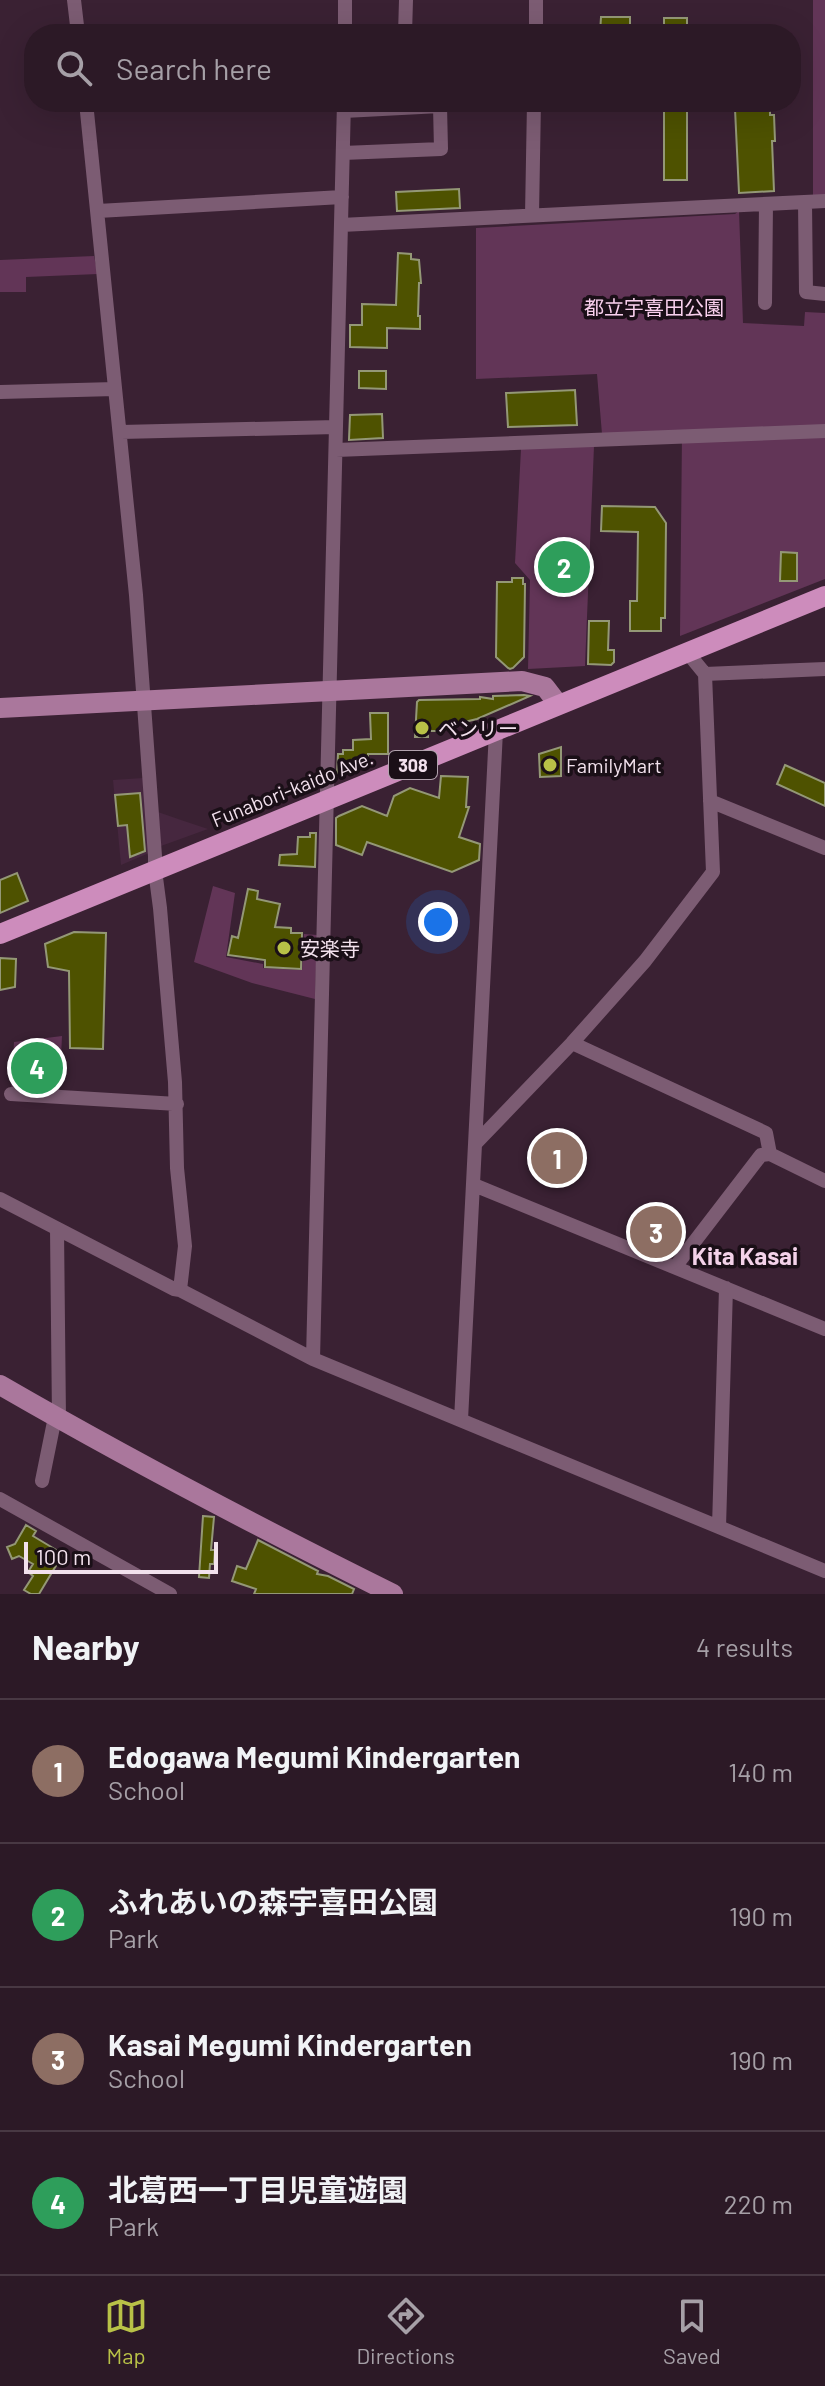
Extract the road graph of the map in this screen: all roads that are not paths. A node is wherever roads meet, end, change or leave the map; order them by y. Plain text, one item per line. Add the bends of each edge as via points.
1 (74, 0) edge
2 (345, 0) edge
3 (406, 0) edge
4 (536, 0) edge
5 (77, 24) edge
6 (345, 24) edge
7 (405, 24) edge
8 (536, 24) edge
9 (87, 112) edge
10 (344, 112) edge
11 (440, 112) edge
12 (534, 112) edge
13 (343, 153) junction
14 (342, 197) junction
15 (825, 201) edge
16 (805, 202) junction
17 (766, 204) junction
18 (98, 211) junction
19 (532, 215) junction
20 (341, 225) junction
21 (825, 294) edge
22 (765, 303) dead end
23 (115, 389) junction
24 (0, 392) edge
25 (336, 427) junction
26 (825, 431) edge
27 (121, 432) junction
28 (336, 450) junction
29 (825, 596) edge
30 (687, 652) junction
31 (825, 669) edge
32 (705, 674) junction
33 (330, 691) junction
34 (142, 699) junction
35 (558, 704) junction
36 (0, 708) edge
37 (496, 731) junction
38 (328, 800) junction
39 (710, 801) junction
40 (825, 848) edge
41 (155, 870) junction
42 (0, 934) edge
43 (572, 1043) junction
44 (11, 1094) dead end
45 (177, 1104) junction
46 (476, 1143) junction
47 (770, 1154) junction
48 (825, 1181) edge
49 (474, 1185) junction
50 (0, 1199) edge
51 (57, 1229) junction
52 (675, 1267) junction
53 (726, 1288) junction
54 (180, 1290) junction
55 (825, 1329) edge
56 (313, 1359) junction
57 (0, 1385) edge
58 (57, 1418) junction
59 (461, 1420) junction
60 (42, 1481) dead end
61 (0, 1499) edge
62 (719, 1527) junction
63 (825, 1571) edge
64 (170, 1594) edge
65 (393, 1594) edge

1 - 5 street
2 - 6 street
3 - 7 street
4 - 8 street
9 - 18 street
10 - 13 street
11 - 13 street via 441,149
12 - 19 street
13 - 14 street
14 - 18 street
14 - 20 street
15 - 16 street
16 - 17 street
16 - 21 street via 806,292
17 - 19 street
17 - 22 street
18 - 23 street
19 - 20 street
20 - 25 street
23 - 24 street
23 - 27 street
25 - 27 street
25 - 28 street
26 - 28 street
27 - 34 street
28 - 33 street
29 - 30 main road, Funabori-kaido Ave. / 308
30 - 32 street
30 - 35 main road, Funabori-kaido Ave. / 308
31 - 32 street
32 - 39 street
33 - 34 street
33 - 35 street via 522,681 545,687
33 - 38 street
34 - 36 street
34 - 41 street
35 - 37 main road, Funabori-kaido Ave. / 308
37 - 38 main road, Funabori-kaido Ave. / 308
37 - 46 street
38 - 41 main road, Funabori-kaido Ave. / 308
38 - 56 street
39 - 40 street
39 - 43 street via 713,872 645,961
41 - 42 main road, Funabori-kaido Ave. / 308
41 - 45 street
43 - 46 street
43 - 47 street via 766,1133
44 - 45 street
45 - 54 street via 185,1246
46 - 49 street
47 - 48 street
47 - 52 street via 761,1155
49 - 52 street
49 - 59 street
50 - 51 street
51 - 54 street
51 - 58 street
52 - 53 street
53 - 55 street
53 - 62 street
54 - 56 street
56 - 59 street
57 - 58 street
58 - 60 street
58 - 65 street
59 - 62 street
61 - 64 street
62 - 63 street

